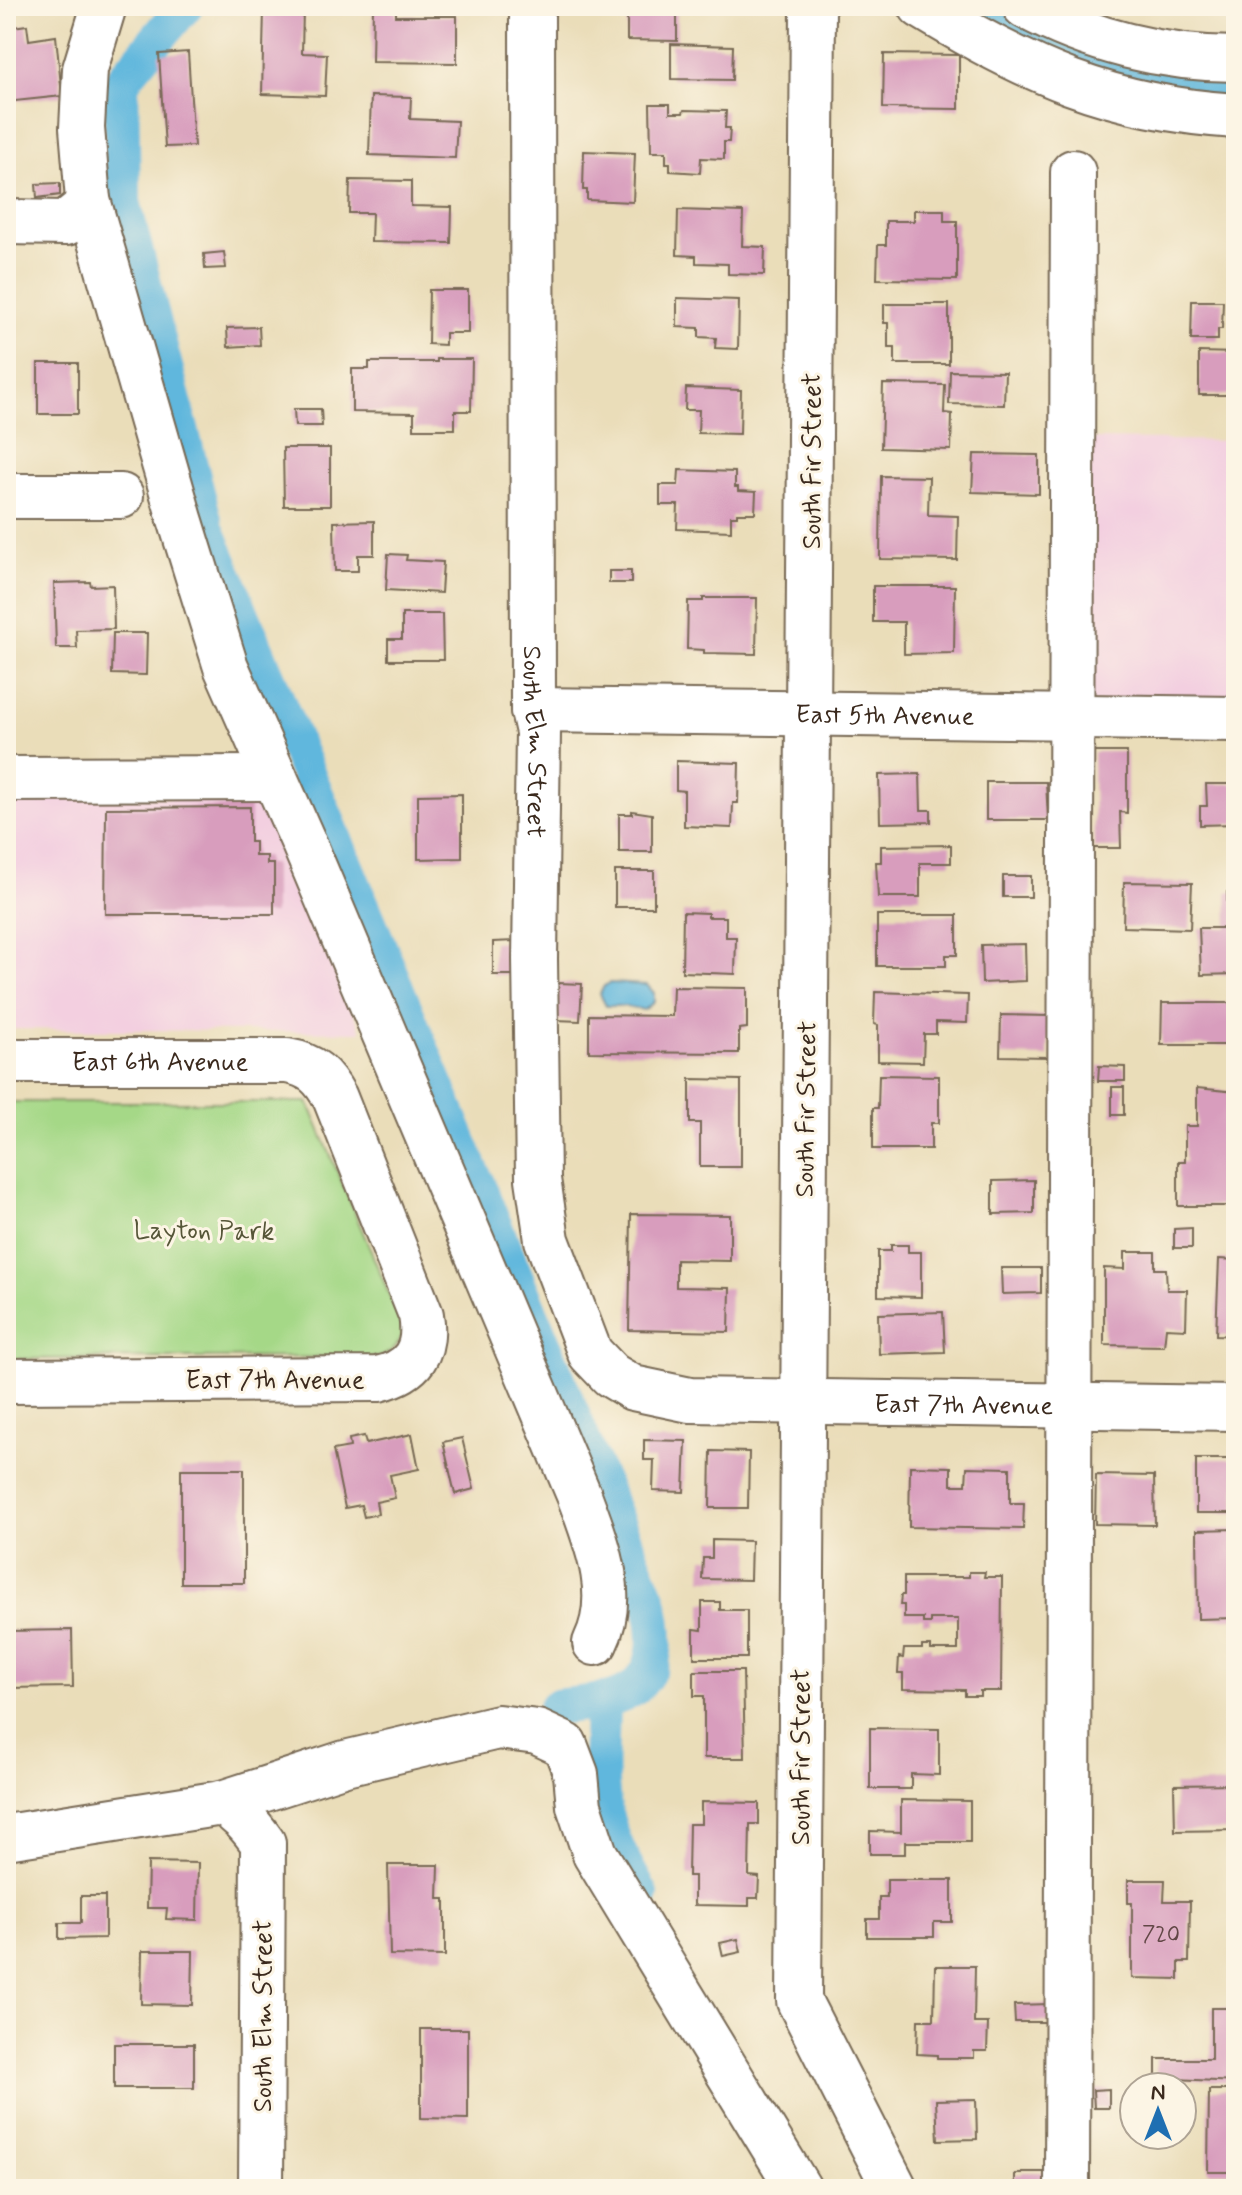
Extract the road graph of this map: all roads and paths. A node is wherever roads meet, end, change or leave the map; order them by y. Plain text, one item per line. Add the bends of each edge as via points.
1 (104, 6) edge
2 (532, 6) edge
3 (813, 6) edge
4 (921, 6) edge
5 (1025, 6) edge
6 (1236, 59) edge
7 (1236, 116) edge
8 (1073, 172) dead end
9 (88, 200) junction
10 (6, 222) edge
11 (6, 496) edge
12 (121, 496) dead end
13 (533, 710) junction
14 (810, 714) junction
15 (1070, 717) junction
16 (1236, 719) edge
17 (275, 778) junction
18 (6, 779) edge
19 (6, 1061) edge
20 (314, 1069) joint
21 (6, 1381) edge
22 (690, 1400) joint
23 (802, 1402) junction
24 (1071, 1406) junction
25 (1236, 1408) edge
26 (595, 1643) dead end
27 (222, 1803) junction
28 (6, 1837) edge
29 (261, 2189) edge
30 (799, 2189) edge
31 (895, 2189) edge
32 (1067, 2189) edge

1 - 9 street via 85,69 82,128
2 - 13 street, South Elm Street
3 - 14 street, South Fir Street
4 - 7 street via 1042,73 1092,92
5 - 6 street via 1060,25 1149,51
8 - 15 street
9 - 10 street via 66,223
9 - 17 street via 226,667
11 - 12 street
13 - 14 street, East 5th Avenue
13 - 22 street, South Elm Street via 538,732 538,1179 547,1240 590,1353 633,1388
14 - 15 street, East 5th Avenue
14 - 23 street, South Fir Street
15 - 16 street, East 5th Avenue
15 - 24 street
17 - 18 street
17 - 26 street via 595,1537 605,1597
19 - 20 street, East 6th Avenue via 287,1061
20 - 21 street, East 7th Avenue via 335,1098 421,1315 423,1331 411,1365 378,1379
22 - 23 street, East 7th Avenue
23 - 24 street, East 7th Avenue
23 - 31 street, South Fir Street via 799,2001
24 - 25 street, East 7th Avenue
24 - 32 street
27 - 28 street
27 - 29 street, South Elm Street via 237,1811 263,1843
27 - 30 street via 345,1763 498,1727 537,1732 565,1745 595,1854

